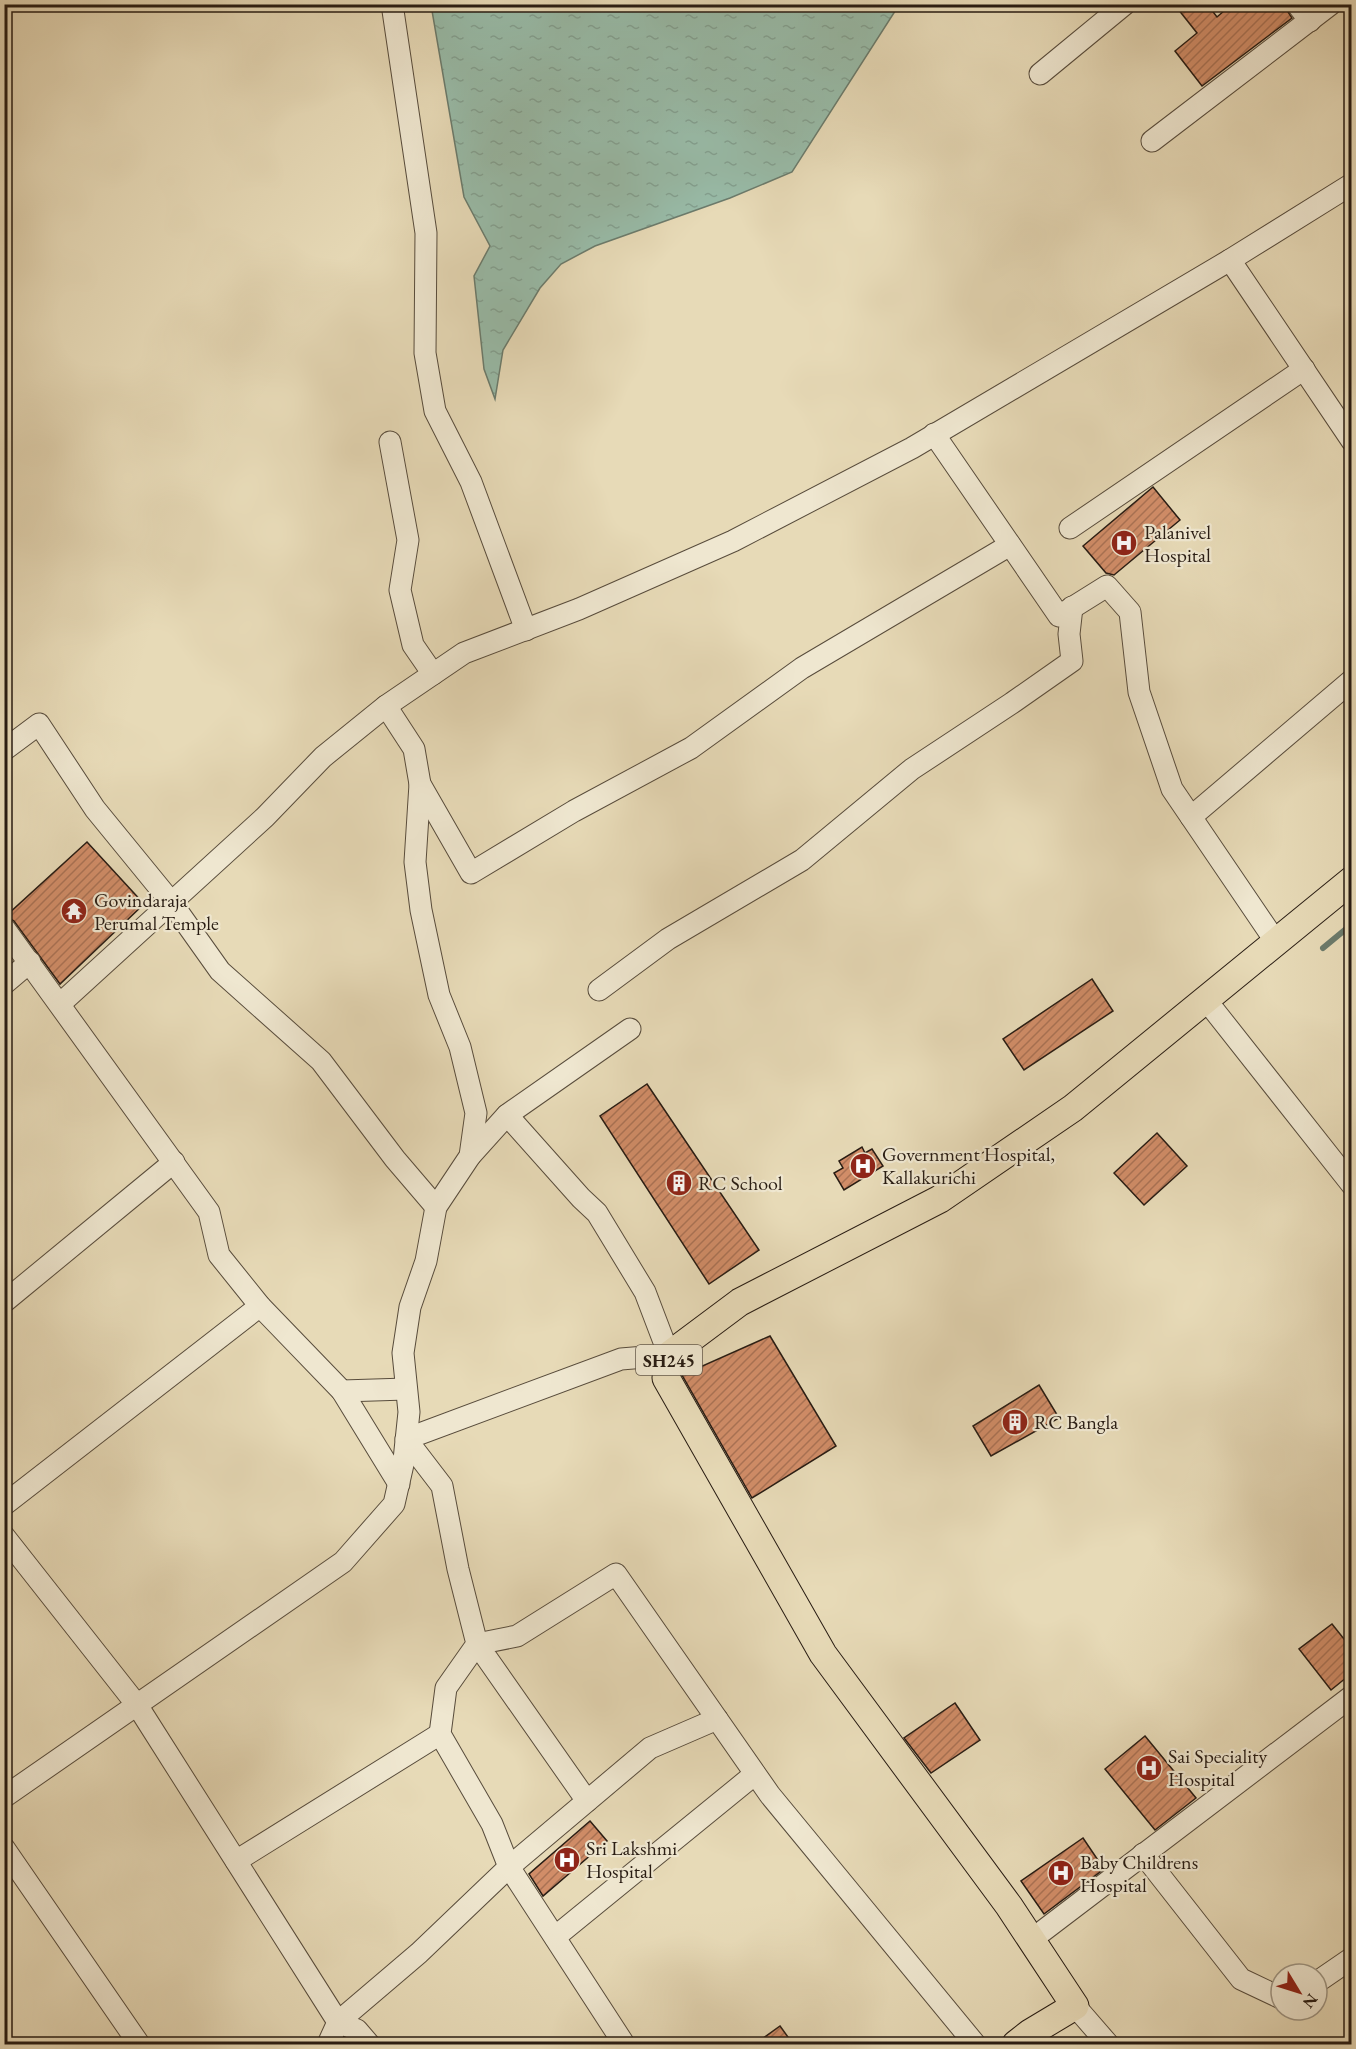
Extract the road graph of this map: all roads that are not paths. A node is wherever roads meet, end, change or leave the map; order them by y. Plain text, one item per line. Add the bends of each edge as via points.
1 (392, 4) edge
2 (1125, 4) edge
3 (1297, 4) edge
4 (1331, 4) edge
5 (1310, 21) junction
6 (1040, 74) dead end
7 (1152, 141) dead end
8 (1352, 184) edge
9 (1230, 260) junction
10 (1304, 369) junction
11 (934, 434) junction
12 (1352, 441) edge
13 (390, 442) dead end
14 (1070, 528) dead end
15 (1010, 545) junction
16 (1072, 608) junction
17 (526, 630) junction
18 (433, 674) junction
19 (1352, 680) edge
20 (386, 706) junction
21 (4, 750) edge
22 (420, 784) junction
23 (1191, 817) junction
24 (1352, 880) edge
25 (171, 902) junction
26 (4, 927) edge
27 (1276, 942) junction
28 (30, 962) junction
29 (4, 984) edge
30 (599, 990) dead end
31 (1206, 1000) junction
32 (60, 1004) junction
33 (630, 1029) dead end
34 (507, 1114) junction
35 (470, 1156) junction
36 (174, 1162) junction
37 (1352, 1185) edge
38 (436, 1207) junction
39 (4, 1302) edge
40 (260, 1306) junction
41 (669, 1355) junction
42 (406, 1389) junction
43 (342, 1391) junction
44 (406, 1439) junction
45 (399, 1484) junction
46 (4, 1505) edge
47 (4, 1536) edge
48 (477, 1644) junction
49 (1352, 1696) edge
50 (137, 1705) junction
51 (717, 1719) junction
52 (440, 1734) junction
53 (755, 1774) junction
54 (4, 1797) edge
55 (587, 1801) junction
56 (4, 1848) edge
57 (1143, 1854) junction
58 (236, 1862) junction
59 (509, 1867) junction
60 (555, 1937) junction
61 (1030, 1940) junction
62 (1352, 1958) edge
63 (1329, 1974) edge
64 (1269, 1992) edge
65 (1075, 2006) junction
66 (339, 2022) junction
67 (139, 2044) edge
68 (328, 2044) edge
69 (369, 2044) edge
70 (624, 2044) edge
71 (975, 2044) edge
72 (1016, 2044) edge
73 (1108, 2044) edge

1 - 17 street via 426,233 424,353 435,411 471,482
2 - 6 street
3 - 5 street
4 - 5 street
5 - 7 street
8 - 9 street
9 - 10 street
9 - 11 street
10 - 12 street
10 - 14 street
11 - 15 street
11 - 17 street via 734,541
13 - 18 street via 408,540 400,590 413,645
15 - 16 street via 1059,616
15 - 22 street via 802,668 691,748 574,811 471,873
16 - 23 street via 1107,586 1130,612 1140,692 1173,789
16 - 30 street via 1072,661 912,768 802,860 668,939
17 - 18 street via 465,653
18 - 20 street
19 - 23 street
20 - 22 street via 414,749
20 - 25 street via 323,757 266,818
21 - 25 street via 39,724 95,809
22 - 35 street via 415,862 421,910 439,995 460,1047 476,1113
23 - 27 street
24 - 27 main road, SH245
25 - 32 street
25 - 38 street via 220,971 321,1061 395,1160
26 - 28 street
27 - 31 main road, SH245
28 - 29 street
28 - 32 street
31 - 37 street
31 - 41 main road, SH245 via 1073,1108 940,1199 740,1302
32 - 36 street
33 - 34 street
34 - 35 street
34 - 41 street via 597,1213 645,1292
35 - 38 street
36 - 39 street
36 - 40 street via 209,1212 219,1255
38 - 42 street via 426,1261 410,1307 403,1353
40 - 43 street
40 - 46 street
41 - 44 street via 621,1359
41 - 61 main road, SH245 via 666,1378 823,1654
42 - 43 street
42 - 44 street
43 - 45 street
44 - 45 street
44 - 48 street via 442,1486
45 - 50 street via 394,1504 343,1562
47 - 50 street
48 - 51 street via 517,1636 616,1574
48 - 52 street via 446,1688
48 - 55 street
49 - 57 street
50 - 54 street
50 - 58 street
51 - 53 street
51 - 55 street via 650,1748
52 - 58 street
52 - 59 street via 492,1824
53 - 60 street
53 - 71 street
55 - 59 street
56 - 67 street
57 - 61 street
57 - 64 street via 1241,1979
58 - 66 street
59 - 60 street
59 - 66 street
60 - 70 street
61 - 65 main road, SH245
62 - 63 street
65 - 72 main road
65 - 73 street
66 - 68 street
66 - 69 street via 357,2030

